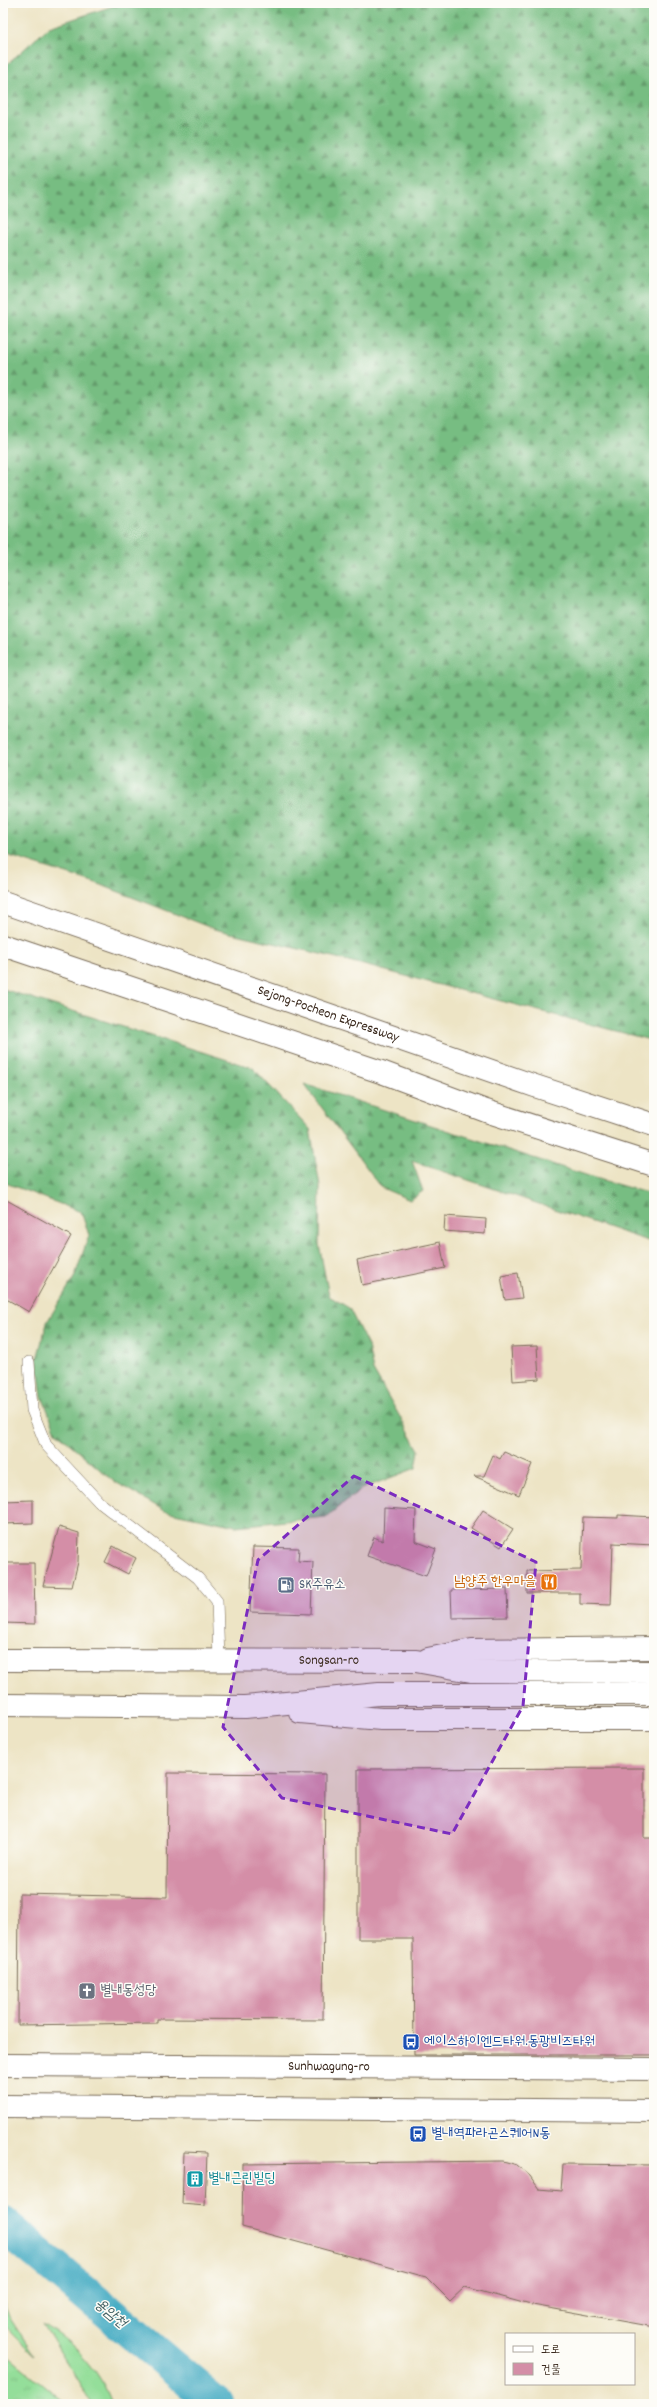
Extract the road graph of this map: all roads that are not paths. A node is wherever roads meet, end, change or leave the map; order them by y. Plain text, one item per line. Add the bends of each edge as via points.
1 (3, 902) edge
2 (3, 945) edge
3 (654, 1125) edge
4 (654, 1165) edge
5 (29, 1362) dead end
6 (654, 1648) edge
7 (3, 1660) edge
8 (219, 1660) junction
9 (416, 1661) junction
10 (654, 1672) edge
11 (654, 1694) edge
12 (3, 1705) edge
13 (245, 1707) junction
14 (654, 1719) edge
15 (3, 2065) edge
16 (654, 2069) edge
17 (3, 2106) edge
18 (654, 2111) edge

1 - 3 main road, Sejong-Pocheon Expressway
2 - 4 main road
5 - 8 lane via 32,1410 46,1445 99,1502 198,1578 217,1601
6 - 9 main road via 472,1650
7 - 8 main road, Songsan-ro
8 - 9 main road, Songsan-ro
9 - 10 main road, Songsan-ro via 470,1671
11 - 13 main road via 380,1694
12 - 13 main road
13 - 14 main road via 381,1718
15 - 16 main road, Sunhwagung-ro
17 - 18 main road

